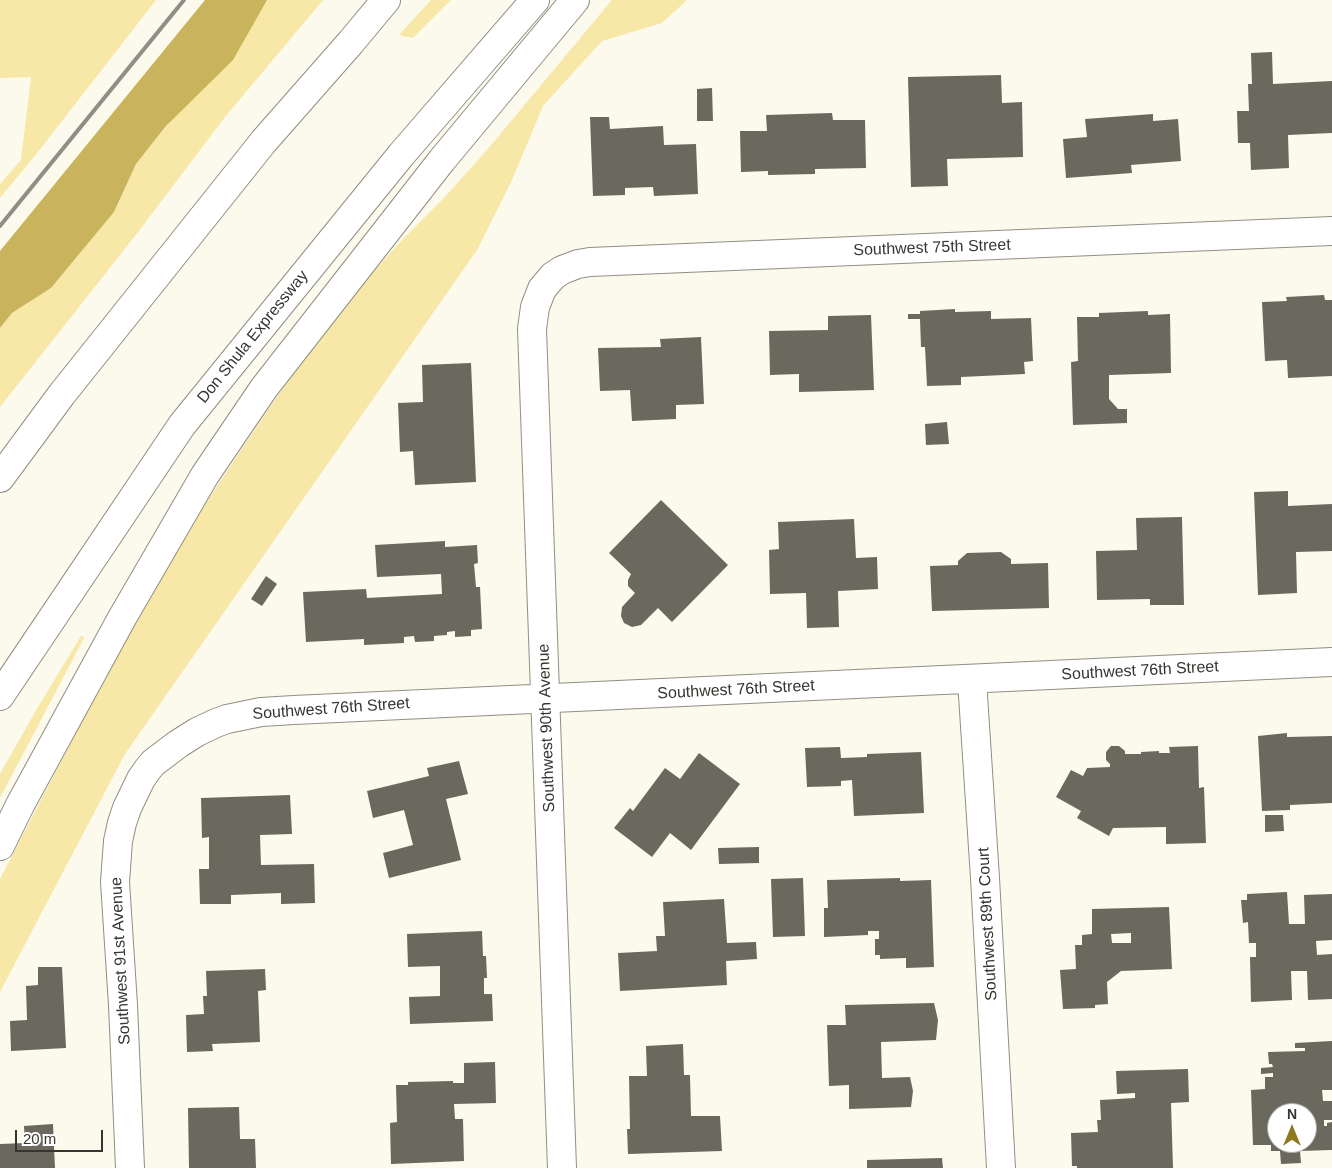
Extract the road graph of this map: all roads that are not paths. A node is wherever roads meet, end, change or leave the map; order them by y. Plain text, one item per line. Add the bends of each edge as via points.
1 (386, 0) edge
2 (535, 0) edge
3 (575, 0) edge
4 (1332, 231) edge
5 (542, 289) joint
6 (0, 478) edge
7 (1332, 662) edge
8 (972, 680) junction
9 (0, 696) edge
10 (546, 698) junction
11 (153, 764) joint
12 (0, 846) edge
13 (130, 1168) edge
14 (562, 1168) edge
15 (1001, 1168) edge

1 - 6 main road via 264,141 62,394
2 - 9 main road, Don Shula Expressway via 400,155 182,425
3 - 12 main road via 436,167 243,419 206,474 122,618
4 - 5 main road, Southwest 75th Street via 590,262 562,270
5 - 10 main road, Southwest 90th Avenue via 532,329
7 - 8 main road, Southwest 76th Street
8 - 10 main road, Southwest 76th Street
8 - 15 main road, Southwest 89th Court
10 - 11 main road, Southwest 76th Street via 261,712 226,719 197,732
10 - 14 main road, Southwest 90th Avenue
11 - 13 main road, Southwest 91st Avenue via 141,778 127,808 116,859

